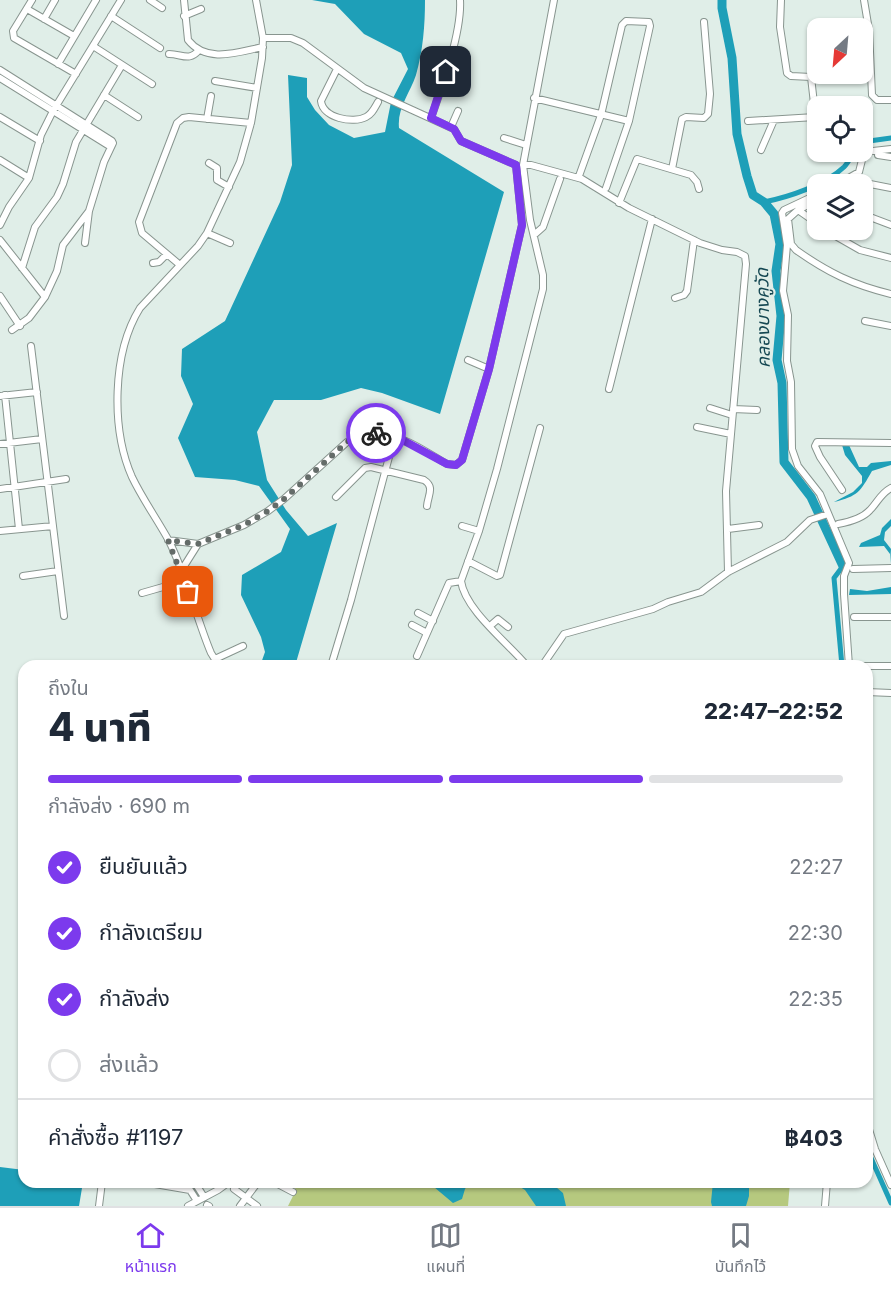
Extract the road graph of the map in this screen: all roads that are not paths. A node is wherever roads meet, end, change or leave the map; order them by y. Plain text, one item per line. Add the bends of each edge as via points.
1 (32, 0) edge
2 (55, 0) edge
3 (96, 0) edge
4 (121, 0) edge
5 (150, 0) edge
6 (184, 0) edge
7 (256, 0) edge
8 (460, 0) edge
9 (554, 0) edge
10 (781, 0) edge
11 (864, 0) edge
12 (162, 8) dead end
13 (27, 9) junction
14 (201, 9) dead end
15 (111, 16) junction
16 (184, 16) junction
17 (44, 19) junction
18 (704, 22) dead end
19 (74, 36) junction
20 (263, 38) junction
21 (93, 46) junction
22 (263, 47) junction
23 (160, 48) dead end
24 (199, 50) junction
25 (169, 54) dead end
26 (58, 64) junction
27 (122, 65) junction
28 (337, 69) junction
29 (0, 70) edge
30 (75, 74) junction
31 (0, 78) edge
32 (215, 81) dead end
33 (152, 84) dead end
34 (257, 88) junction
35 (104, 95) junction
36 (211, 96) dead end
37 (813, 96) edge
38 (534, 98) junction
39 (891, 100) edge
40 (378, 102) dead end
41 (54, 108) junction
42 (458, 111) dead end
43 (601, 115) junction
44 (0, 117) edge
45 (138, 117) dead end
46 (207, 118) junction
47 (431, 118) junction
48 (807, 118) edge
49 (774, 120) junction
50 (629, 121) junction
51 (748, 121) dead end
52 (251, 123) junction
53 (84, 127) junction
54 (451, 127) junction
55 (504, 138) dead end
56 (40, 141) junction
57 (526, 145) junction
58 (891, 149) edge
59 (761, 150) dead end
60 (878, 155) dead end
61 (891, 157) edge
62 (0, 160) edge
63 (209, 163) dead end
64 (523, 165) junction
65 (672, 169) junction
66 (856, 174) edge
67 (579, 176) dead end
68 (29, 178) junction
69 (560, 179) dead end
70 (873, 185) edge
71 (229, 188) junction
72 (606, 188) dead end
73 (891, 188) edge
74 (699, 189) dead end
75 (807, 199) edge
76 (619, 203) junction
77 (807, 206) edge
78 (798, 210) junction
79 (89, 211) junction
80 (807, 216) edge
81 (873, 218) edge
82 (652, 219) junction
83 (0, 225) edge
84 (891, 225) edge
85 (207, 233) junction
86 (534, 235) junction
87 (0, 240) edge
88 (694, 240) junction
89 (843, 240) edge
90 (85, 243) dead end
91 (230, 243) dead end
92 (167, 254) junction
93 (891, 258) edge
94 (153, 263) dead end
95 (180, 265) junction
96 (22, 268) junction
97 (891, 294) edge
98 (0, 296) edge
99 (45, 297) junction
100 (675, 298) dead end
101 (865, 321) dead end
102 (20, 326) junction
103 (891, 326) edge
104 (12, 330) dead end
105 (31, 346) dead end
106 (468, 360) dead end
107 (489, 369) junction
108 (609, 389) dead end
109 (37, 392) junction
110 (3, 395) edge
111 (710, 408) dead end
112 (758, 410) dead end
113 (733, 412) junction
114 (697, 426) dead end
115 (540, 428) dead end
116 (731, 434) junction
117 (42, 439) junction
118 (891, 442) edge
119 (10, 443) junction
120 (0, 444) edge
121 (389, 457) dead end
122 (385, 471) junction
123 (66, 479) dead end
124 (48, 483) junction
125 (15, 487) junction
126 (891, 488) edge
127 (0, 489) edge
128 (842, 490) dead end
129 (336, 497) dead end
130 (427, 507) dead end
131 (826, 515) junction
132 (838, 524) dead end
133 (759, 525) dead end
134 (53, 526) junction
135 (462, 526) dead end
136 (19, 529) junction
137 (728, 529) junction
138 (0, 531) edge
139 (479, 531) junction
140 (168, 540) junction
141 (198, 544) junction
142 (468, 561) junction
143 (891, 568) edge
144 (853, 569) dead end
145 (58, 571) junction
146 (181, 571) junction
147 (728, 572) junction
148 (23, 576) dead end
149 (184, 581) junction
150 (460, 581) junction
151 (142, 593) dead end
152 (418, 613) dead end
153 (64, 616) dead end
154 (891, 617) edge
155 (854, 618) dead end
156 (433, 621) junction
157 (412, 625) dead end
158 (490, 626) junction
159 (508, 627) dead end
160 (427, 633) junction
161 (243, 646) dead end
162 (417, 656) dead end
163 (215, 658) joint
164 (333, 660) edge
165 (521, 660) edge
166 (546, 660) edge
167 (849, 660) edge
168 (873, 666) edge
169 (891, 666) edge
170 (873, 692) edge
171 (891, 693) edge
172 (873, 1142) edge
173 (891, 1185) edge
174 (101, 1188) edge
175 (178, 1188) edge
176 (192, 1188) edge
177 (199, 1188) edge
178 (221, 1188) edge
179 (254, 1188) edge
180 (285, 1188) edge
181 (826, 1188) edge
182 (234, 1189) dead end
183 (190, 1190) junction
184 (293, 1192) dead end
185 (204, 1197) junction
186 (247, 1198) junction
187 (197, 1201) junction
188 (99, 1206) edge
189 (188, 1206) edge
190 (240, 1206) edge
191 (256, 1206) edge
192 (825, 1206) edge

1 - 13 street
2 - 17 street
3 - 19 street
4 - 15 street
5 - 12 street
6 - 16 street
7 - 20 street
8 - 47 street via 457,30
9 - 38 street
10 - 37 street via 780,27 787,73 811,77
11 - 39 street via 872,94 878,100
13 - 17 street
13 - 26 street via 13,32 14,38
14 - 16 street
15 - 21 street
15 - 23 street
16 - 24 street via 188,40
17 - 19 street
18 - 65 street via 708,114 704,118 682,119
19 - 26 street
20 - 22 street
20 - 28 street via 291,38 303,43
21 - 27 street
21 - 30 street
22 - 24 street via 218,55
22 - 34 street
24 - 25 street via 186,58
26 - 30 street
27 - 33 street
27 - 35 street
28 - 40 street via 321,101 326,111 357,120 372,113
28 - 47 street via 364,88
29 - 41 street
30 - 41 street
31 - 41 street
32 - 34 street
34 - 52 street
35 - 45 street
35 - 53 street
36 - 46 street
38 - 43 street
38 - 57 street
41 - 53 street
41 - 56 street
42 - 54 street
43 - 50 street
43 - 50 street via 621,25 626,21 648,21 651,24
43 - 67 street
44 - 56 street
46 - 52 street
46 - 92 street via 189,117 177,123 139,222 142,232
47 - 54 street
48 - 49 street
49 - 51 street
49 - 59 street
50 - 72 street
52 - 71 street
53 - 79 street via 112,145
53 - 96 street via 57,197 35,227
54 - 107 street via 461,141 517,166 522,225
55 - 57 street
56 - 68 street
57 - 64 street
58 - 66 street via 864,152
60 - 61 street
62 - 68 street
63 - 71 street via 217,168 217,180
64 - 76 street via 582,179
64 - 86 street
65 - 74 street via 695,178
65 - 76 street via 637,159
68 - 83 street
69 - 86 street via 543,227
70 - 73 street
71 - 85 street
75 - 131 street via 782,213 787,252 783,291 788,315 792,449 798,466 820,494
76 - 82 street
77 - 78 street
78 - 80 street
78 - 97 street via 788,223 795,250 851,283
79 - 90 street
79 - 99 street via 63,245
81 - 84 street
82 - 88 street
82 - 108 street
85 - 91 street
85 - 95 street
86 - 139 street via 543,289
87 - 96 street
88 - 100 street via 687,291
88 - 113 street via 741,253 746,259
89 - 93 street via 861,250
92 - 94 street
92 - 95 street
95 - 140 street via 140,308 129,328 121,360 118,402 120,435 132,476
96 - 99 street
98 - 102 street
99 - 102 street
101 - 103 street
102 - 104 street
105 - 109 street
106 - 107 street
107 - 141 street via 462,460 456,465 395,436 360,435 268,511
109 - 110 street
109 - 117 street
110 - 119 street
111 - 113 street
112 - 113 street
113 - 116 street
114 - 116 street
115 - 142 street via 500,575
116 - 137 street via 726,491
117 - 119 street
117 - 124 street
118 - 128 street via 817,442 820,457
119 - 120 street
119 - 125 street
121 - 122 street
122 - 129 street via 365,468
122 - 130 street via 430,485
122 - 164 street
123 - 124 street
124 - 125 street
124 - 134 street
125 - 127 street
125 - 136 street
126 - 132 street via 864,515
131 - 147 street via 810,520 787,542
131 - 167 street via 849,563 844,576
133 - 137 street
134 - 136 street
134 - 145 street
135 - 139 street
136 - 138 street
137 - 147 street
139 - 142 street
140 - 141 street
140 - 146 street
141 - 146 street
142 - 150 street
143 - 144 street
145 - 148 street
145 - 153 street
146 - 149 street
147 - 166 street via 690,597 564,634
149 - 151 street
149 - 163 street
150 - 156 street via 449,583
150 - 158 street via 475,610
152 - 156 street
154 - 155 street
156 - 160 street
157 - 160 street
158 - 159 street via 498,619
158 - 165 street
160 - 162 street
161 - 163 street
168 - 169 street
170 - 171 street
172 - 173 street
174 - 188 street
175 - 183 street
176 - 183 street
177 - 185 street
178 - 185 street
179 - 186 street
180 - 184 street
181 - 192 street
182 - 186 street
183 - 187 street
185 - 187 street
186 - 190 street
186 - 191 street
187 - 189 street

